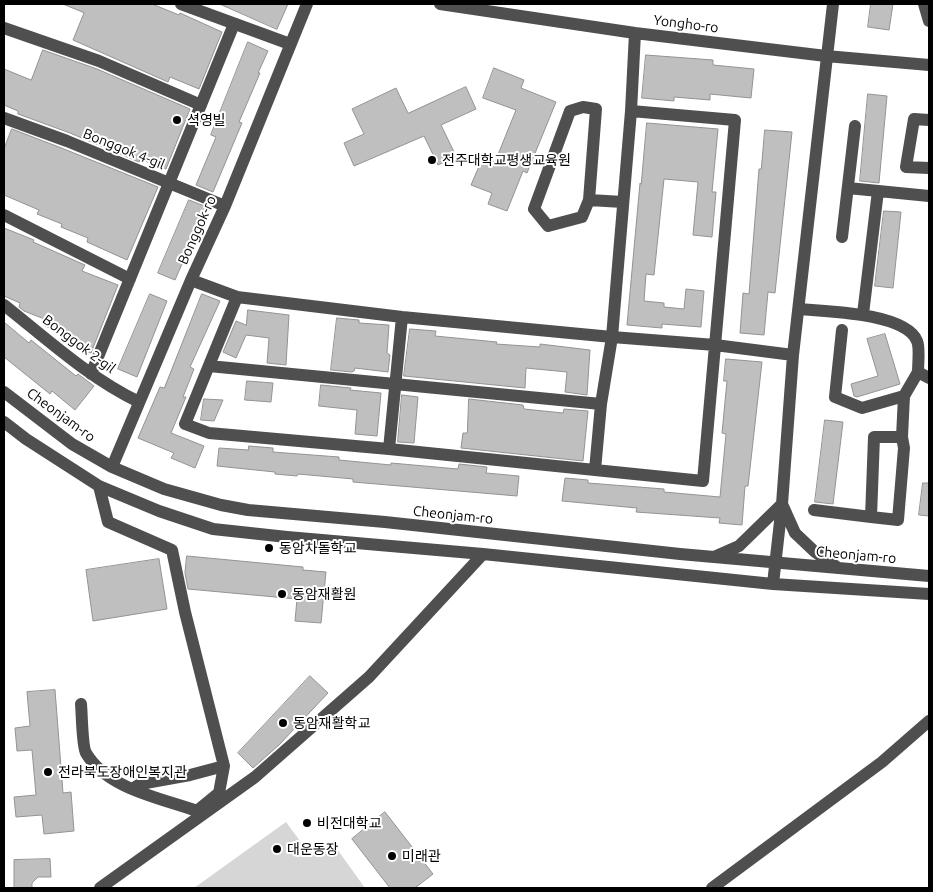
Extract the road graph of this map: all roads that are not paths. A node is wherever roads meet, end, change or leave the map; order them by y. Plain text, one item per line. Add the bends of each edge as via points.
1 (181, 4) edge
2 (306, 4) edge
3 (440, 4) edge
4 (833, 4) edge
5 (924, 4) edge
6 (466, 5) edge
7 (929, 20) edge
8 (234, 24) junction
9 (4, 28) edge
10 (635, 32) junction
11 (290, 44) junction
12 (826, 56) junction
13 (929, 65) edge
14 (201, 105) junction
15 (630, 111) junction
16 (4, 118) edge
17 (929, 120) edge
18 (855, 126) dead end
19 (929, 168) edge
20 (170, 184) junction
21 (848, 188) junction
22 (878, 191) junction
23 (929, 196) edge
24 (589, 200) junction
25 (623, 202) junction
26 (225, 206) junction
27 (4, 215) edge
28 (842, 237) dead end
29 (130, 279) junction
30 (191, 280) junction
31 (238, 297) junction
32 (4, 306) edge
33 (799, 309) junction
34 (863, 314) junction
35 (402, 317) junction
36 (842, 330) dead end
37 (612, 337) junction
38 (923, 339) edge
39 (715, 345) junction
40 (793, 355) junction
41 (209, 366) junction
42 (91, 374) junction
43 (924, 375) edge
44 (395, 384) junction
45 (4, 392) edge
46 (904, 396) junction
47 (139, 402) junction
48 (601, 404) junction
49 (4, 422) edge
50 (902, 437) junction
51 (389, 449) junction
52 (112, 467) junction
53 (595, 470) junction
54 (99, 486) junction
55 (782, 504) junction
56 (814, 510) dead end
57 (871, 517) junction
58 (483, 554) junction
59 (713, 557) junction
60 (775, 563) junction
61 (839, 568) junction
62 (929, 576) edge
63 (773, 584) junction
64 (929, 594) edge
65 (81, 704) dead end
66 (929, 721) edge
67 (224, 766) junction
68 (132, 789) junction
69 (202, 811) junction
70 (108, 886) edge
71 (712, 888) edge

1 - 8 street
2 - 11 street, Bonggok-ro
3 - 6 street, Yongho-ro
4 - 12 street
5 - 7 street
6 - 10 street, Yongho-ro
8 - 11 street
8 - 14 street, Bonggok 4-gil
9 - 14 street via 99,61
10 - 12 street, Yongho-ro
10 - 15 street
11 - 26 street, Bonggok-ro
12 - 13 street, Yongho-ro
12 - 33 street
14 - 20 street, Bonggok 4-gil
15 - 25 street
15 - 39 street via 735,120
16 - 20 street, Bonggok 4-gil
17 - 19 street via 914,118 906,167
18 - 21 street
20 - 26 street
20 - 29 street, Bonggok 4-gil
21 - 22 street
21 - 28 street
22 - 23 street
22 - 34 street
24 - 24 street via 582,217 548,226 534,209 570,111 583,106 596,109
24 - 25 street
25 - 37 street
26 - 30 street, Bonggok-ro
27 - 29 street
29 - 42 street, Bonggok 4-gil
30 - 31 street
30 - 47 street, Bonggok-ro
31 - 35 street
31 - 41 street
32 - 42 street, Bonggok 2-gil
33 - 34 street
33 - 40 street
34 - 38 street via 907,328
35 - 37 street
35 - 44 street
36 - 46 street via 835,397 862,408
37 - 39 street
37 - 48 street
38 - 43 street
39 - 40 street
39 - 53 street via 703,481
40 - 55 street
41 - 44 street
41 - 51 street via 186,424 209,433
42 - 47 street, Bonggok 2-gil
43 - 46 street
44 - 48 street
44 - 51 street
45 - 52 street, Cheonjam-ro via 72,444
46 - 50 street
47 - 52 street, Bonggok-ro
48 - 53 street
49 - 54 street
50 - 57 street via 874,437
50 - 57 street via 904,448 898,520
51 - 53 street
52 - 59 street, Cheonjam-ro via 173,492 248,510
54 - 58 street via 213,529
54 - 67 street via 108,522 172,550
55 - 59 street via 739,546
55 - 60 street
55 - 61 street via 795,533
56 - 57 street
58 - 63 street
58 - 69 street via 369,677 255,777
59 - 60 street, Cheonjam-ro
60 - 61 street, Cheonjam-ro
60 - 63 street
61 - 62 street, Cheonjam-ro
63 - 64 street
65 - 68 street via 85,752 103,774
66 - 71 street via 882,762
67 - 68 street via 140,784
67 - 69 street via 219,793
68 - 69 street
69 - 70 street

